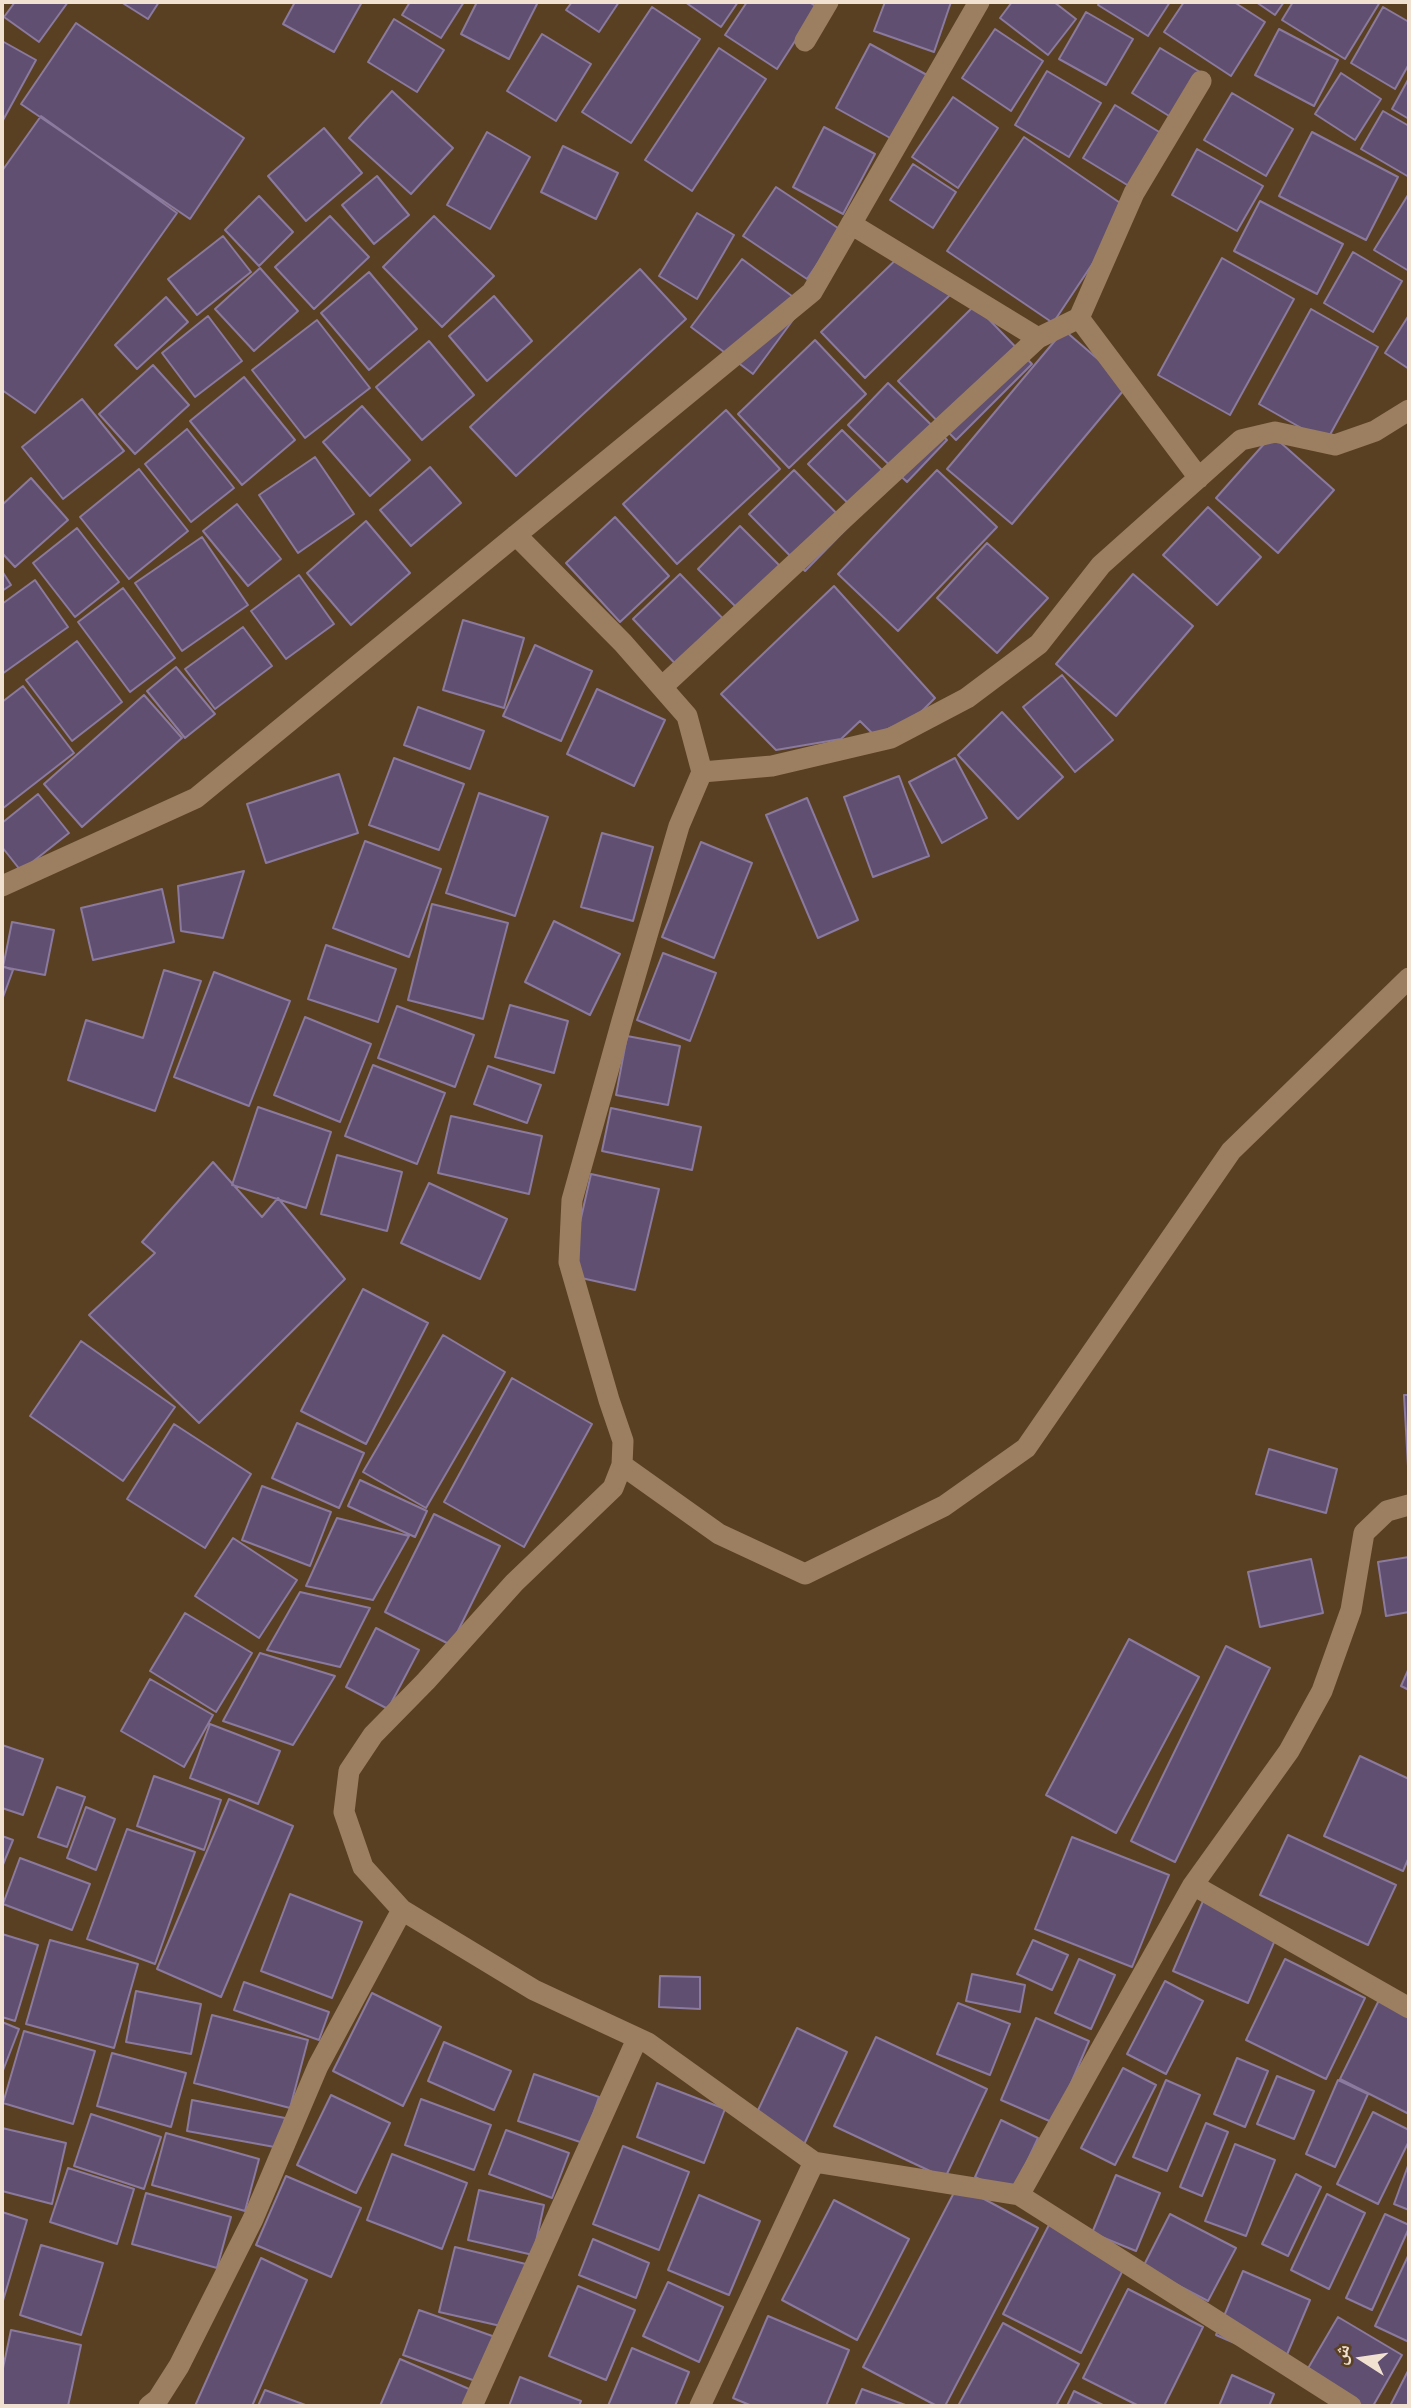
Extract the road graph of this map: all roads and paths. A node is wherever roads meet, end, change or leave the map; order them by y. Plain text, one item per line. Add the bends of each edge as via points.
1 (828, 2) edge
2 (979, 2) edge
3 (805, 41) dead end
4 (1201, 81) dead end
5 (851, 224) junction
6 (1079, 318) junction
7 (1038, 338) junction
8 (1409, 411) edge
9 (1199, 478) junction
10 (516, 535) junction
11 (662, 687) junction
12 (702, 772) junction
13 (2, 886) edge
14 (1409, 978) edge
15 (622, 1465) junction
16 (1409, 1505) edge
17 (1193, 1885) junction
18 (402, 1910) junction
19 (1409, 2008) edge
20 (637, 2039) junction
21 (814, 2162) junction
22 (1019, 2195) junction
23 (149, 2406) edge
24 (472, 2406) edge
25 (700, 2406) edge
26 (1351, 2406) edge

1 - 3 street
2 - 5 street
4 - 6 street via 1134,193
5 - 7 street
5 - 10 street via 813,292
6 - 7 street
6 - 9 street
7 - 11 street
8 - 9 street via 1374,431 1335,445 1275,432 1241,440
9 - 12 street via 1101,565 1039,644 967,698 891,738 772,766
10 - 11 street
10 - 13 street via 196,798
11 - 12 street via 687,716
12 - 15 street via 679,826 572,1200 569,1262 623,1441
14 - 15 street via 1231,1152 1026,1448 944,1506 805,1574 719,1534
15 - 18 street via 612,1488 514,1583 373,1735 349,1771 344,1812 363,1867
16 - 17 street via 1387,1511 1364,1533 1350,1611 1322,1691 1289,1751
17 - 19 street
17 - 22 street
18 - 20 street via 534,1990
18 - 23 street via 318,2066 253,2220 179,2366
20 - 21 street
20 - 24 street
21 - 22 street
21 - 25 street
22 - 26 street

